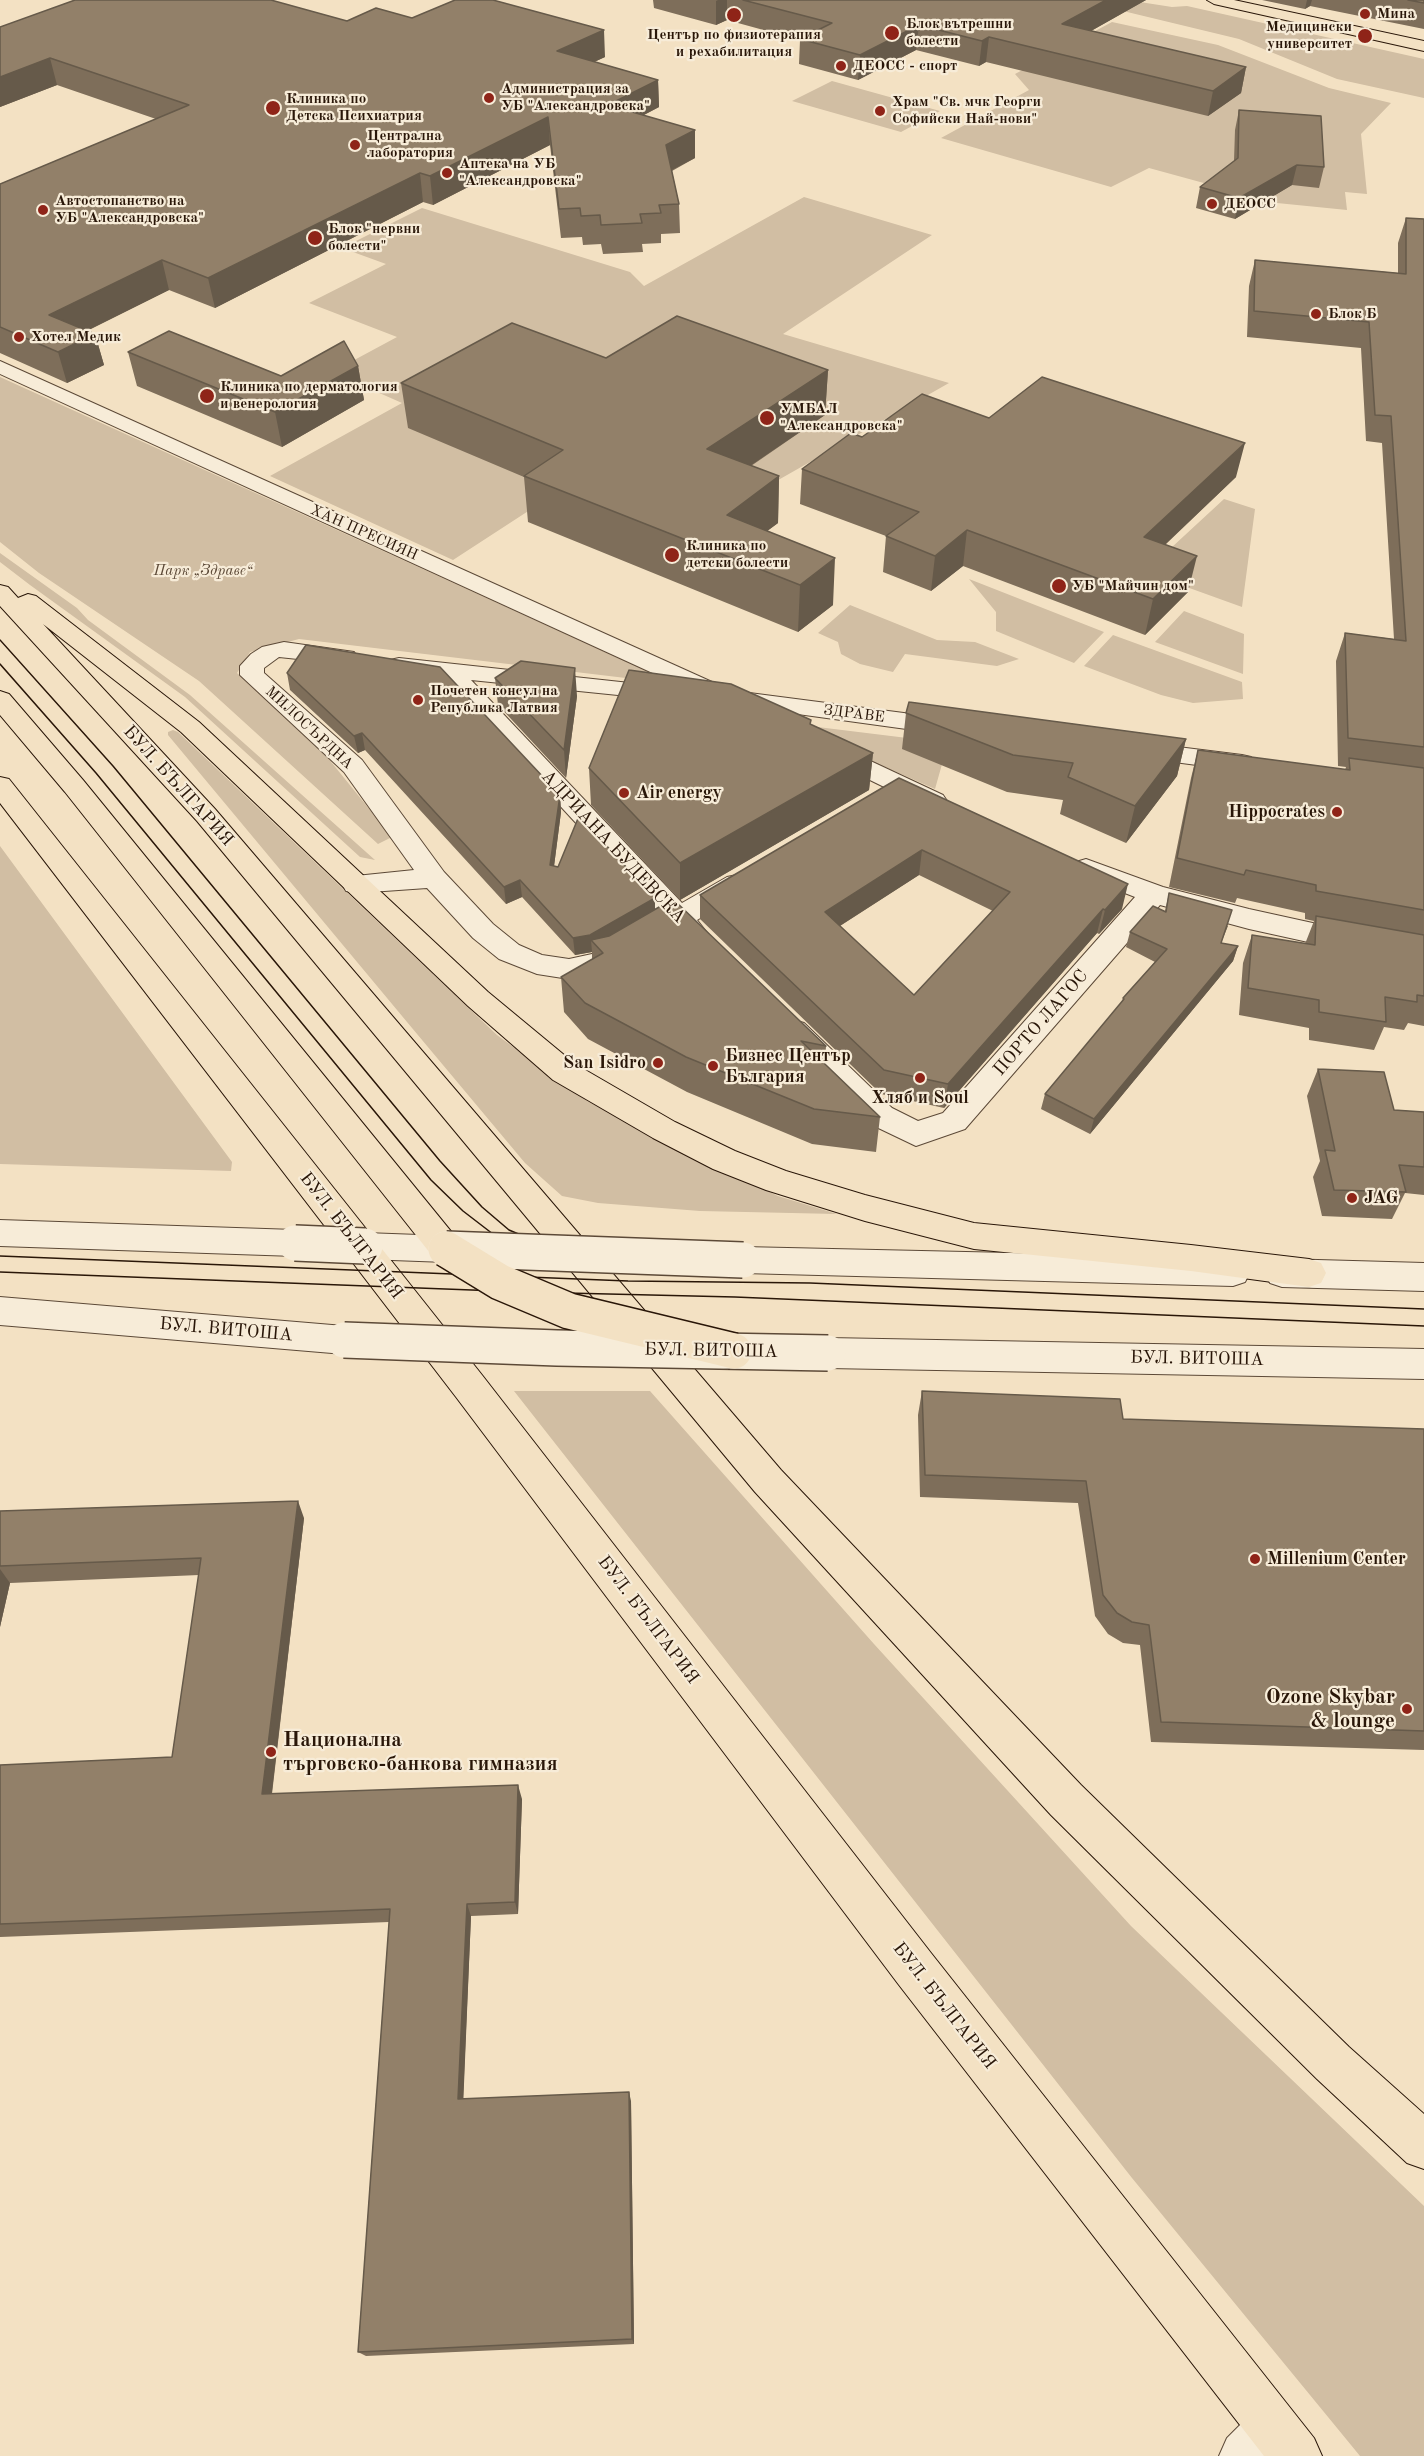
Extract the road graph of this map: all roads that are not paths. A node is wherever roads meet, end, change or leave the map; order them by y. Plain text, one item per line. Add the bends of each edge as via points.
1 (1214, 0) edge
2 (1424, 46) edge
3 (0, 367) edge
4 (0, 580) edge
5 (0, 592) edge
6 (284, 649) joint
7 (450, 672) junction
8 (728, 698) junction
9 (0, 699) edge
10 (978, 730) edge
11 (1108, 747) edge
12 (1263, 766) edge
13 (0, 785) edge
14 (954, 809) edge
15 (1059, 856) edge
16 (759, 870) edge
17 (434, 878) junction
18 (356, 884) junction
19 (1154, 894) junction
20 (678, 919) junction
21 (712, 952) edge
22 (1424, 953) edge
23 (771, 1009) edge
24 (0, 1233) edge
25 (446, 1249) junction
26 (1309, 1273) junction
27 (1424, 1277) edge
28 (0, 1311) edge
29 (734, 1351) junction
30 (1424, 1364) edge
31 (1424, 2146) edge
32 (1271, 2447) edge

1 - 2 main road
3 - 8 street, ХАН ПРЕСИЯН
4 - 18 main road via 190,727
5 - 31 main road, БУЛ. БЪЛГАРИЯ via 206,815 768,1481 1066,1800 1333,2063
6 - 7 street, ЗДРАВЕ
6 - 17 street, МИЛОСЪРДНА via 260,659 252,666 252,675 353,766
7 - 8 street, ЗДРАВЕ
7 - 20 street, АДРИАНА БУДЕВСКА
8 - 10 street, ЗДРАВЕ
8 - 14 street via 804,737 891,792
9 - 25 main road
11 - 12 street
13 - 32 main road, БУЛ. БЪЛГАРИЯ via 469,1386 908,1960
15 - 19 street
16 - 20 street, МИЛОСЪРДНА
17 - 18 street
17 - 20 street, МИЛОСЪРДНА via 483,931 509,952 537,964 569,969 600,963
18 - 26 main road via 478,999 564,1072 724,1160 865,1209 974,1236
19 - 22 street via 1349,941
19 - 23 street, ПОРТО ЛАГОС via 954,1121 916,1134 881,1116
20 - 21 street, АДРИАНА БУДЕВСКА
24 - 25 street, bridge
25 - 26 street, bridge via 812,1263
25 - 29 main road, bridge via 500,1282 569,1311
26 - 27 street
28 - 29 street, БУЛ. ВИТОША, bridge via 344,1340
29 - 30 street, БУЛ. ВИТОША, bridge

